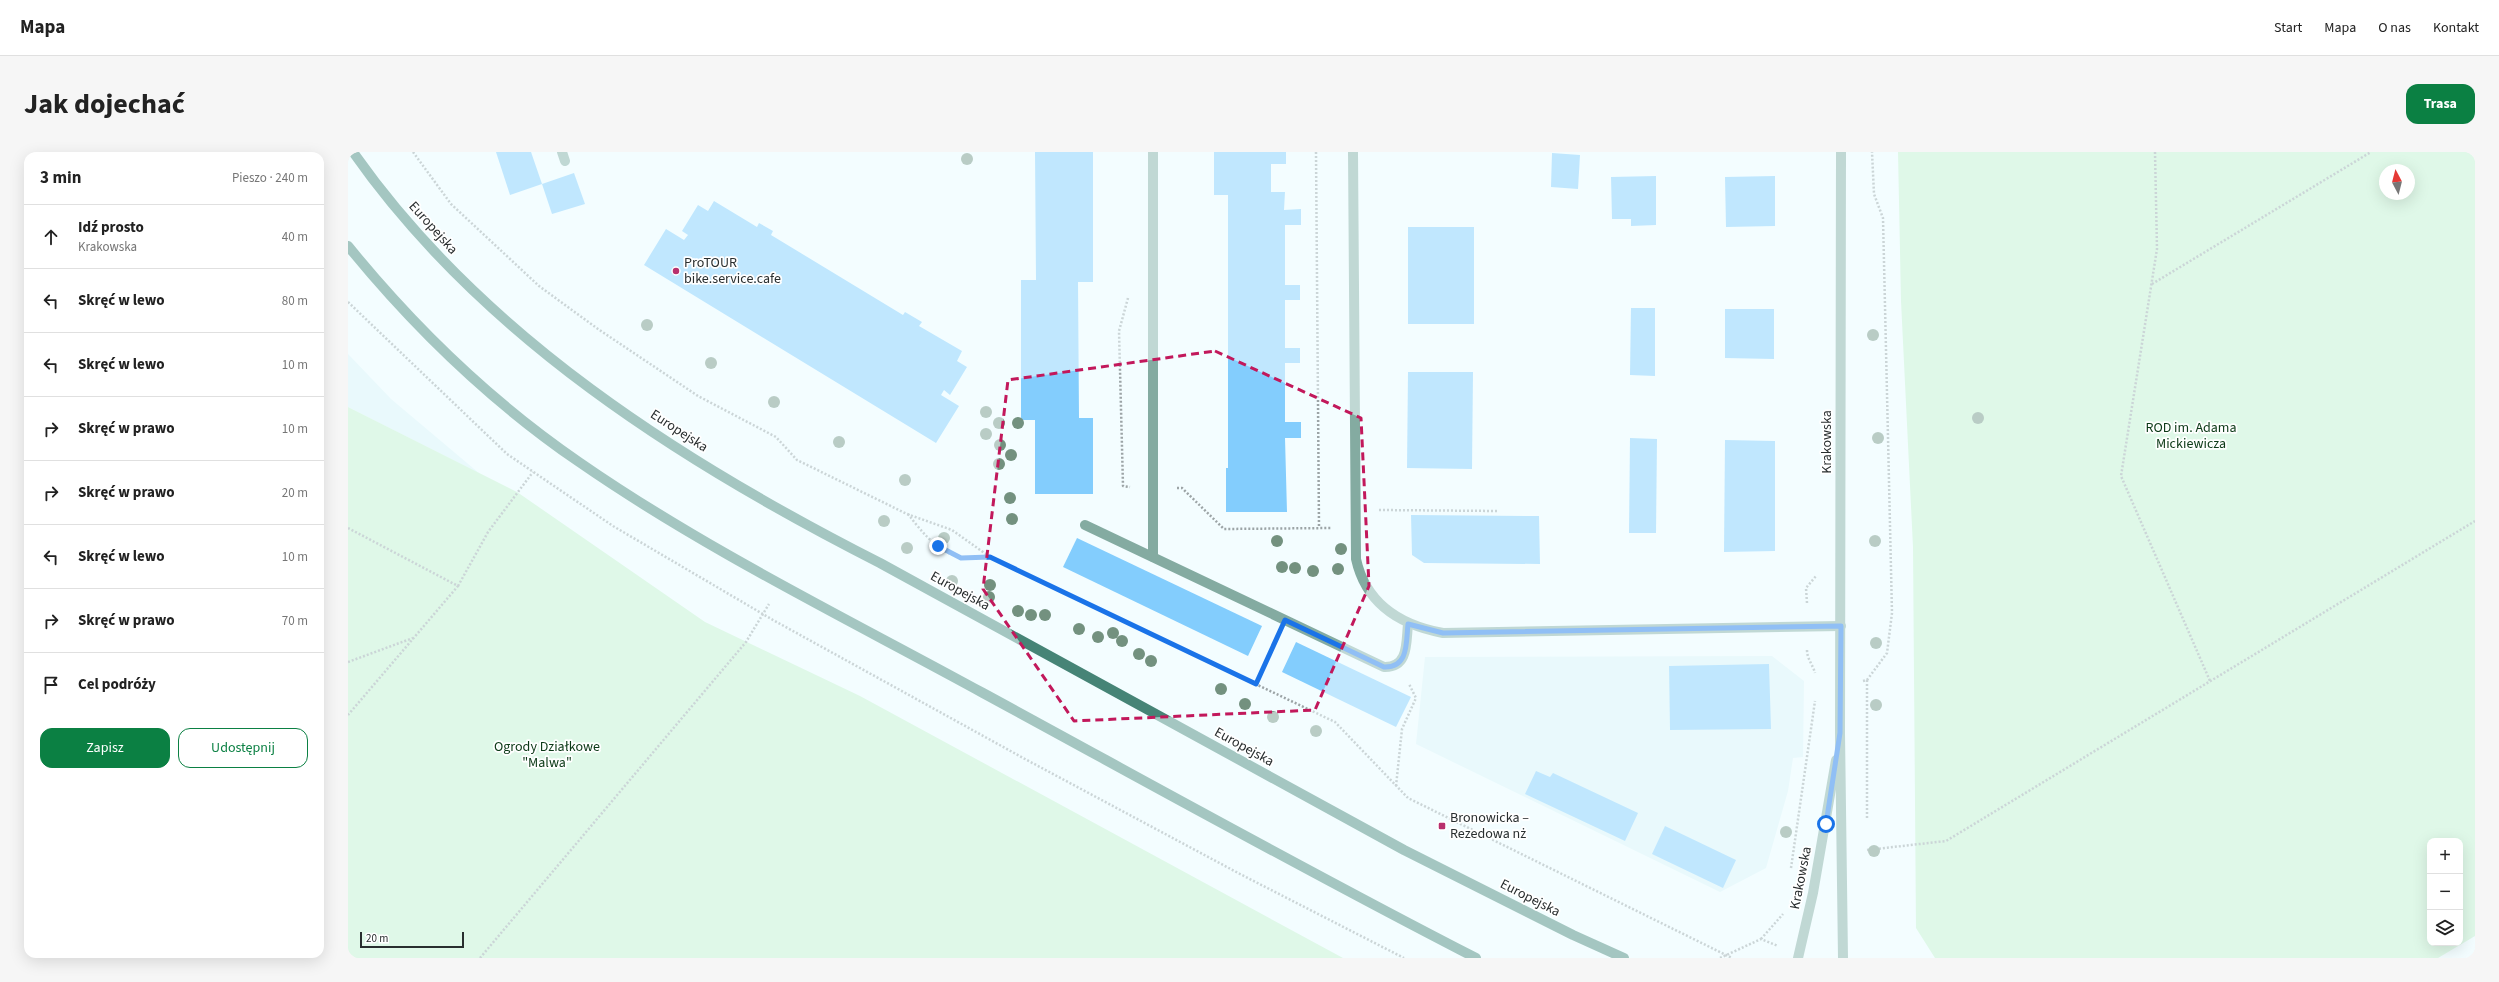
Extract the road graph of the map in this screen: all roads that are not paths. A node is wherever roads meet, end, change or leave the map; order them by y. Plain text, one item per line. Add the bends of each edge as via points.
1 (352, 152) edge
2 (1153, 152) edge
3 (1353, 152) edge
4 (1841, 152) edge
5 (348, 246) edge
6 (1085, 525) dead end
7 (1153, 557) junction
8 (1408, 624) junction
9 (1841, 626) junction
10 (1840, 733) junction
11 (1799, 956) edge
12 (1476, 958) edge
13 (1624, 958) edge
14 (1843, 958) edge

1 - 13 main road, Europejska via 459,278 506,320 583,383 711,469 814,530 900,574 1404,850
2 - 7 street
3 - 8 street via 1356,559 1365,586 1378,603
4 - 9 street, Krakowska
5 - 12 main road via 415,321 483,386 579,462 625,492 780,583
6 - 7 street
7 - 8 street via 1384,667 1393,668 1404,657
8 - 9 street via 1443,633
9 - 10 street, Krakowska
10 - 11 street, Krakowska via 1816,878
10 - 14 street, Krakowska

